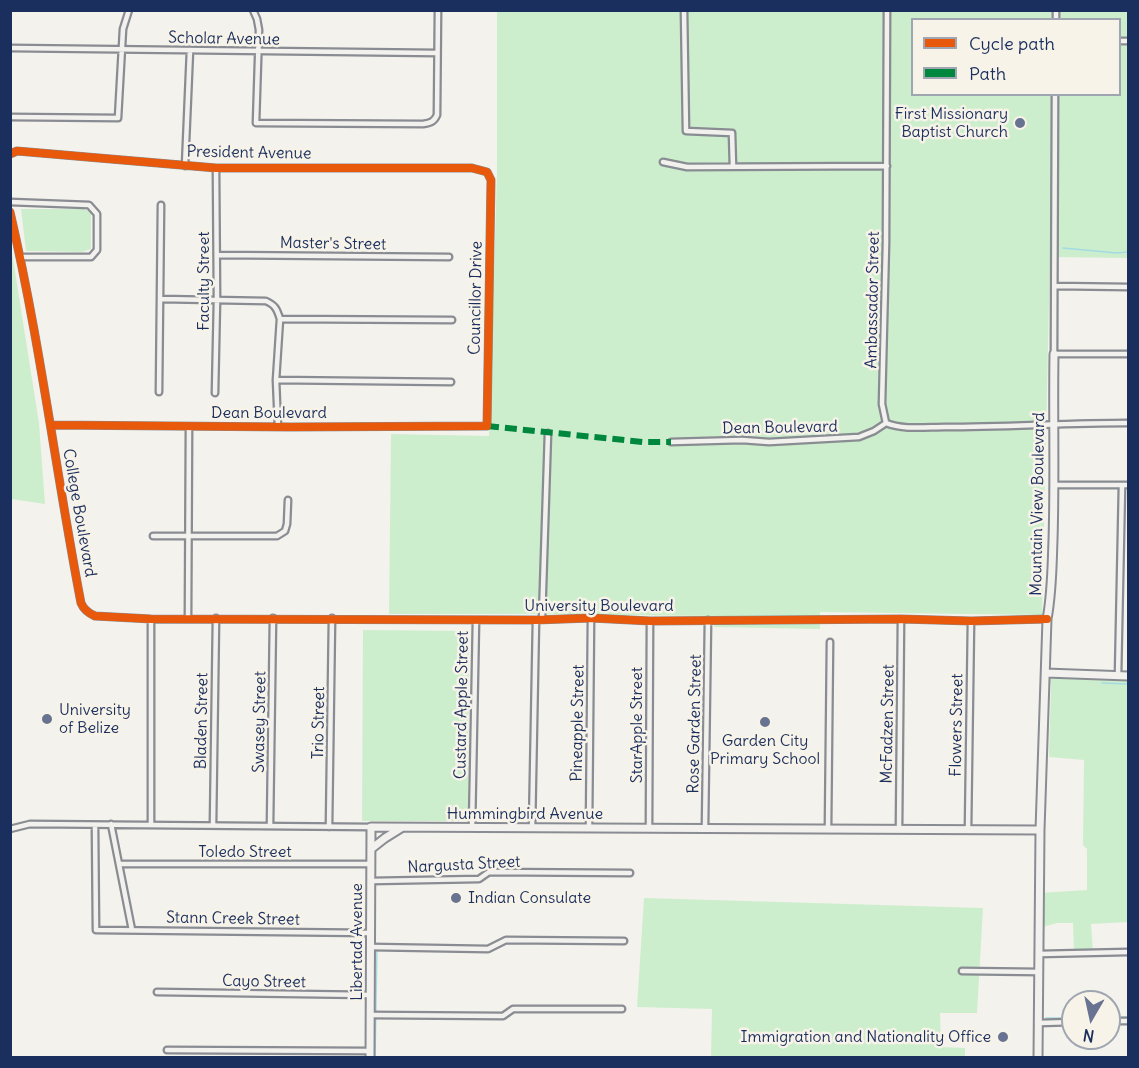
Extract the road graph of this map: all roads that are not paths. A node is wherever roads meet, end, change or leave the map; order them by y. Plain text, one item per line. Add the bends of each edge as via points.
1 (129, 10) edge
2 (253, 10) edge
3 (438, 10) edge
4 (684, 10) edge
5 (887, 10) edge
6 (10, 48) edge
7 (122, 50) junction
8 (190, 50) junction
9 (259, 51) junction
10 (438, 53) junction
11 (1055, 96) edge
12 (10, 117) edge
13 (10, 154) edge
14 (663, 162) dead end
15 (185, 166) junction
16 (733, 166) junction
17 (887, 166) junction
18 (216, 168) junction
19 (487, 172) joint
20 (10, 202) edge
21 (161, 205) dead end
22 (10, 212) edge
23 (217, 255) junction
24 (21, 257) junction
25 (449, 257) dead end
26 (1055, 286) junction
27 (1128, 287) edge
28 (161, 299) junction
29 (217, 300) junction
30 (280, 319) junction
31 (452, 320) dead end
32 (1054, 354) junction
33 (1128, 354) edge
34 (276, 380) junction
35 (451, 382) dead end
36 (159, 392) dead end
37 (215, 393) dead end
38 (886, 423) junction
39 (1128, 423) edge
40 (1053, 424) junction
41 (51, 425) junction
42 (488, 426) joint
43 (189, 427) junction
44 (278, 427) junction
45 (548, 433) dead end
46 (672, 442) dead end
47 (1054, 485) junction
48 (1122, 485) junction
49 (1128, 485) edge
50 (288, 500) dead end
51 (153, 536) dead end
52 (188, 536) junction
53 (216, 618) junction
54 (273, 618) junction
55 (332, 618) junction
56 (591, 618) junction
57 (151, 619) junction
58 (188, 619) junction
59 (901, 619) junction
60 (1047, 619) junction
61 (476, 620) junction
62 (536, 620) junction
63 (542, 620) junction
64 (708, 620) junction
65 (650, 621) junction
66 (971, 621) junction
67 (830, 642) dead end
68 (1046, 673) junction
69 (1118, 676) junction
70 (1128, 676) edge
71 (111, 824) junction
72 (151, 824) junction
73 (95, 825) junction
74 (213, 825) junction
75 (270, 826) junction
76 (329, 827) junction
77 (371, 827) junction
78 (404, 827) junction
79 (472, 827) junction
80 (532, 828) junction
81 (589, 828) junction
82 (648, 828) junction
83 (705, 828) junction
84 (10, 829) edge
85 (828, 829) junction
86 (899, 829) junction
87 (968, 830) junction
88 (1040, 830) junction
89 (371, 849) junction
90 (119, 864) junction
91 (371, 864) junction
92 (630, 873) dead end
93 (371, 881) junction
94 (132, 930) junction
95 (371, 933) junction
96 (624, 940) dead end
97 (371, 947) junction
98 (1128, 951) edge
99 (1039, 954) junction
100 (962, 971) dead end
101 (1039, 972) junction
102 (157, 992) dead end
103 (370, 995) junction
104 (622, 1009) dead end
105 (370, 1015) junction
106 (1061, 1022) edge
107 (1039, 1023) junction
108 (167, 1050) dead end
109 (370, 1054) edge
110 (1038, 1058) edge

1 - 7 street
2 - 9 street via 259,30
3 - 10 street
4 - 16 street via 686,131 732,133
5 - 17 street, Ambassador Street
6 - 7 street, Scholar Avenue
7 - 8 street, Scholar Avenue
7 - 12 street via 118,118
8 - 9 street, Scholar Avenue
8 - 15 street
9 - 10 street, Scholar Avenue
9 - 10 street via 256,123 429,123 438,108
11 - 26 street, Mountain View Boulevard
13 - 15 street, President Avenue via 17,151
14 - 16 street via 687,167
15 - 18 street, President Avenue
16 - 17 street
17 - 38 street, Ambassador Street via 882,404
18 - 19 street, President Avenue via 472,168
18 - 23 street, Faculty Street
19 - 42 street, Councillor Drive via 491,180
20 - 24 street via 89,205 98,214 97,250 91,257
21 - 28 street
22 - 24 street, College Boulevard
23 - 25 street, Master's Street
23 - 29 street, Faculty Street
24 - 41 street, College Boulevard
26 - 27 street
26 - 32 street, Mountain View Boulevard
28 - 29 street
28 - 36 street
29 - 30 street via 266,301 273,304
29 - 37 street, Faculty Street
30 - 31 street
30 - 34 street
32 - 33 street
32 - 40 street, Mountain View Boulevard
34 - 35 street
34 - 44 street
38 - 40 street via 913,427
38 - 46 street, Dean Boulevard via 852,438
39 - 40 street
40 - 47 street, Mountain View Boulevard
41 - 43 street, Dean Boulevard
41 - 57 street, College Boulevard via 84,609 95,616
42 - 44 street, Dean Boulevard
43 - 44 street, Dean Boulevard
43 - 52 street
45 - 63 street
47 - 48 street
47 - 60 street, Mountain View Boulevard
48 - 49 street
48 - 69 street
50 - 52 street via 285,531 277,536
51 - 52 street
52 - 58 street
53 - 54 street, University Boulevard
53 - 58 street, University Boulevard
53 - 74 street, Bladen Street
54 - 55 street, University Boulevard
54 - 75 street, Swasey Street
55 - 61 street, University Boulevard
55 - 76 street, Trio Street
56 - 63 street, University Boulevard
56 - 65 street, University Boulevard
56 - 81 street, Pineapple Street
57 - 58 street, University Boulevard
57 - 72 street
59 - 64 street, University Boulevard
59 - 66 street, University Boulevard
59 - 86 street, McFadzen Street
60 - 66 street, University Boulevard
60 - 68 street, Mountain View Boulevard
61 - 62 street, University Boulevard
61 - 79 street, Custard Apple Street
62 - 63 street, University Boulevard
62 - 80 street
64 - 65 street, University Boulevard
64 - 83 street, Rose Garden Street
65 - 82 street, StarApple Street
66 - 87 street, Flowers Street
67 - 85 street
68 - 69 street
68 - 88 street, Mountain View Boulevard
69 - 70 street
71 - 72 street, Hummingbird Avenue
71 - 73 street, Hummingbird Avenue
71 - 90 street
72 - 74 street, Hummingbird Avenue
73 - 84 street, Hummingbird Avenue via 30,824
73 - 94 street, Stann Creek Street via 96,930
74 - 75 street, Hummingbird Avenue
75 - 76 street, Hummingbird Avenue
76 - 77 street, Hummingbird Avenue
77 - 78 street, Hummingbird Avenue
77 - 89 street, Libertad Avenue
78 - 79 street, Hummingbird Avenue
78 - 89 street
79 - 80 street, Hummingbird Avenue
80 - 81 street, Hummingbird Avenue
81 - 82 street, Hummingbird Avenue
82 - 83 street, Hummingbird Avenue
83 - 85 street, Hummingbird Avenue
85 - 86 street, Hummingbird Avenue
86 - 87 street, Hummingbird Avenue
87 - 88 street, Hummingbird Avenue
88 - 99 street, Mountain View Boulevard
89 - 91 street, Libertad Avenue
90 - 91 street, Toledo Street
90 - 94 street
91 - 93 street, Libertad Avenue
92 - 93 street, Nargusta Street via 489,873 479,879
93 - 95 street, Libertad Avenue
94 - 95 street, Stann Creek Street
95 - 97 street, Libertad Avenue
96 - 97 street via 506,940 488,949
97 - 103 street, Libertad Avenue
98 - 99 street
99 - 101 street, Mountain View Boulevard
100 - 101 street
101 - 107 street, Mountain View Boulevard
102 - 103 street, Cayo Street
103 - 105 street, Libertad Avenue
104 - 105 street via 513,1009 503,1016
105 - 109 street, Libertad Avenue
106 - 107 street
107 - 110 street, Mountain View Boulevard
108 - 109 street

